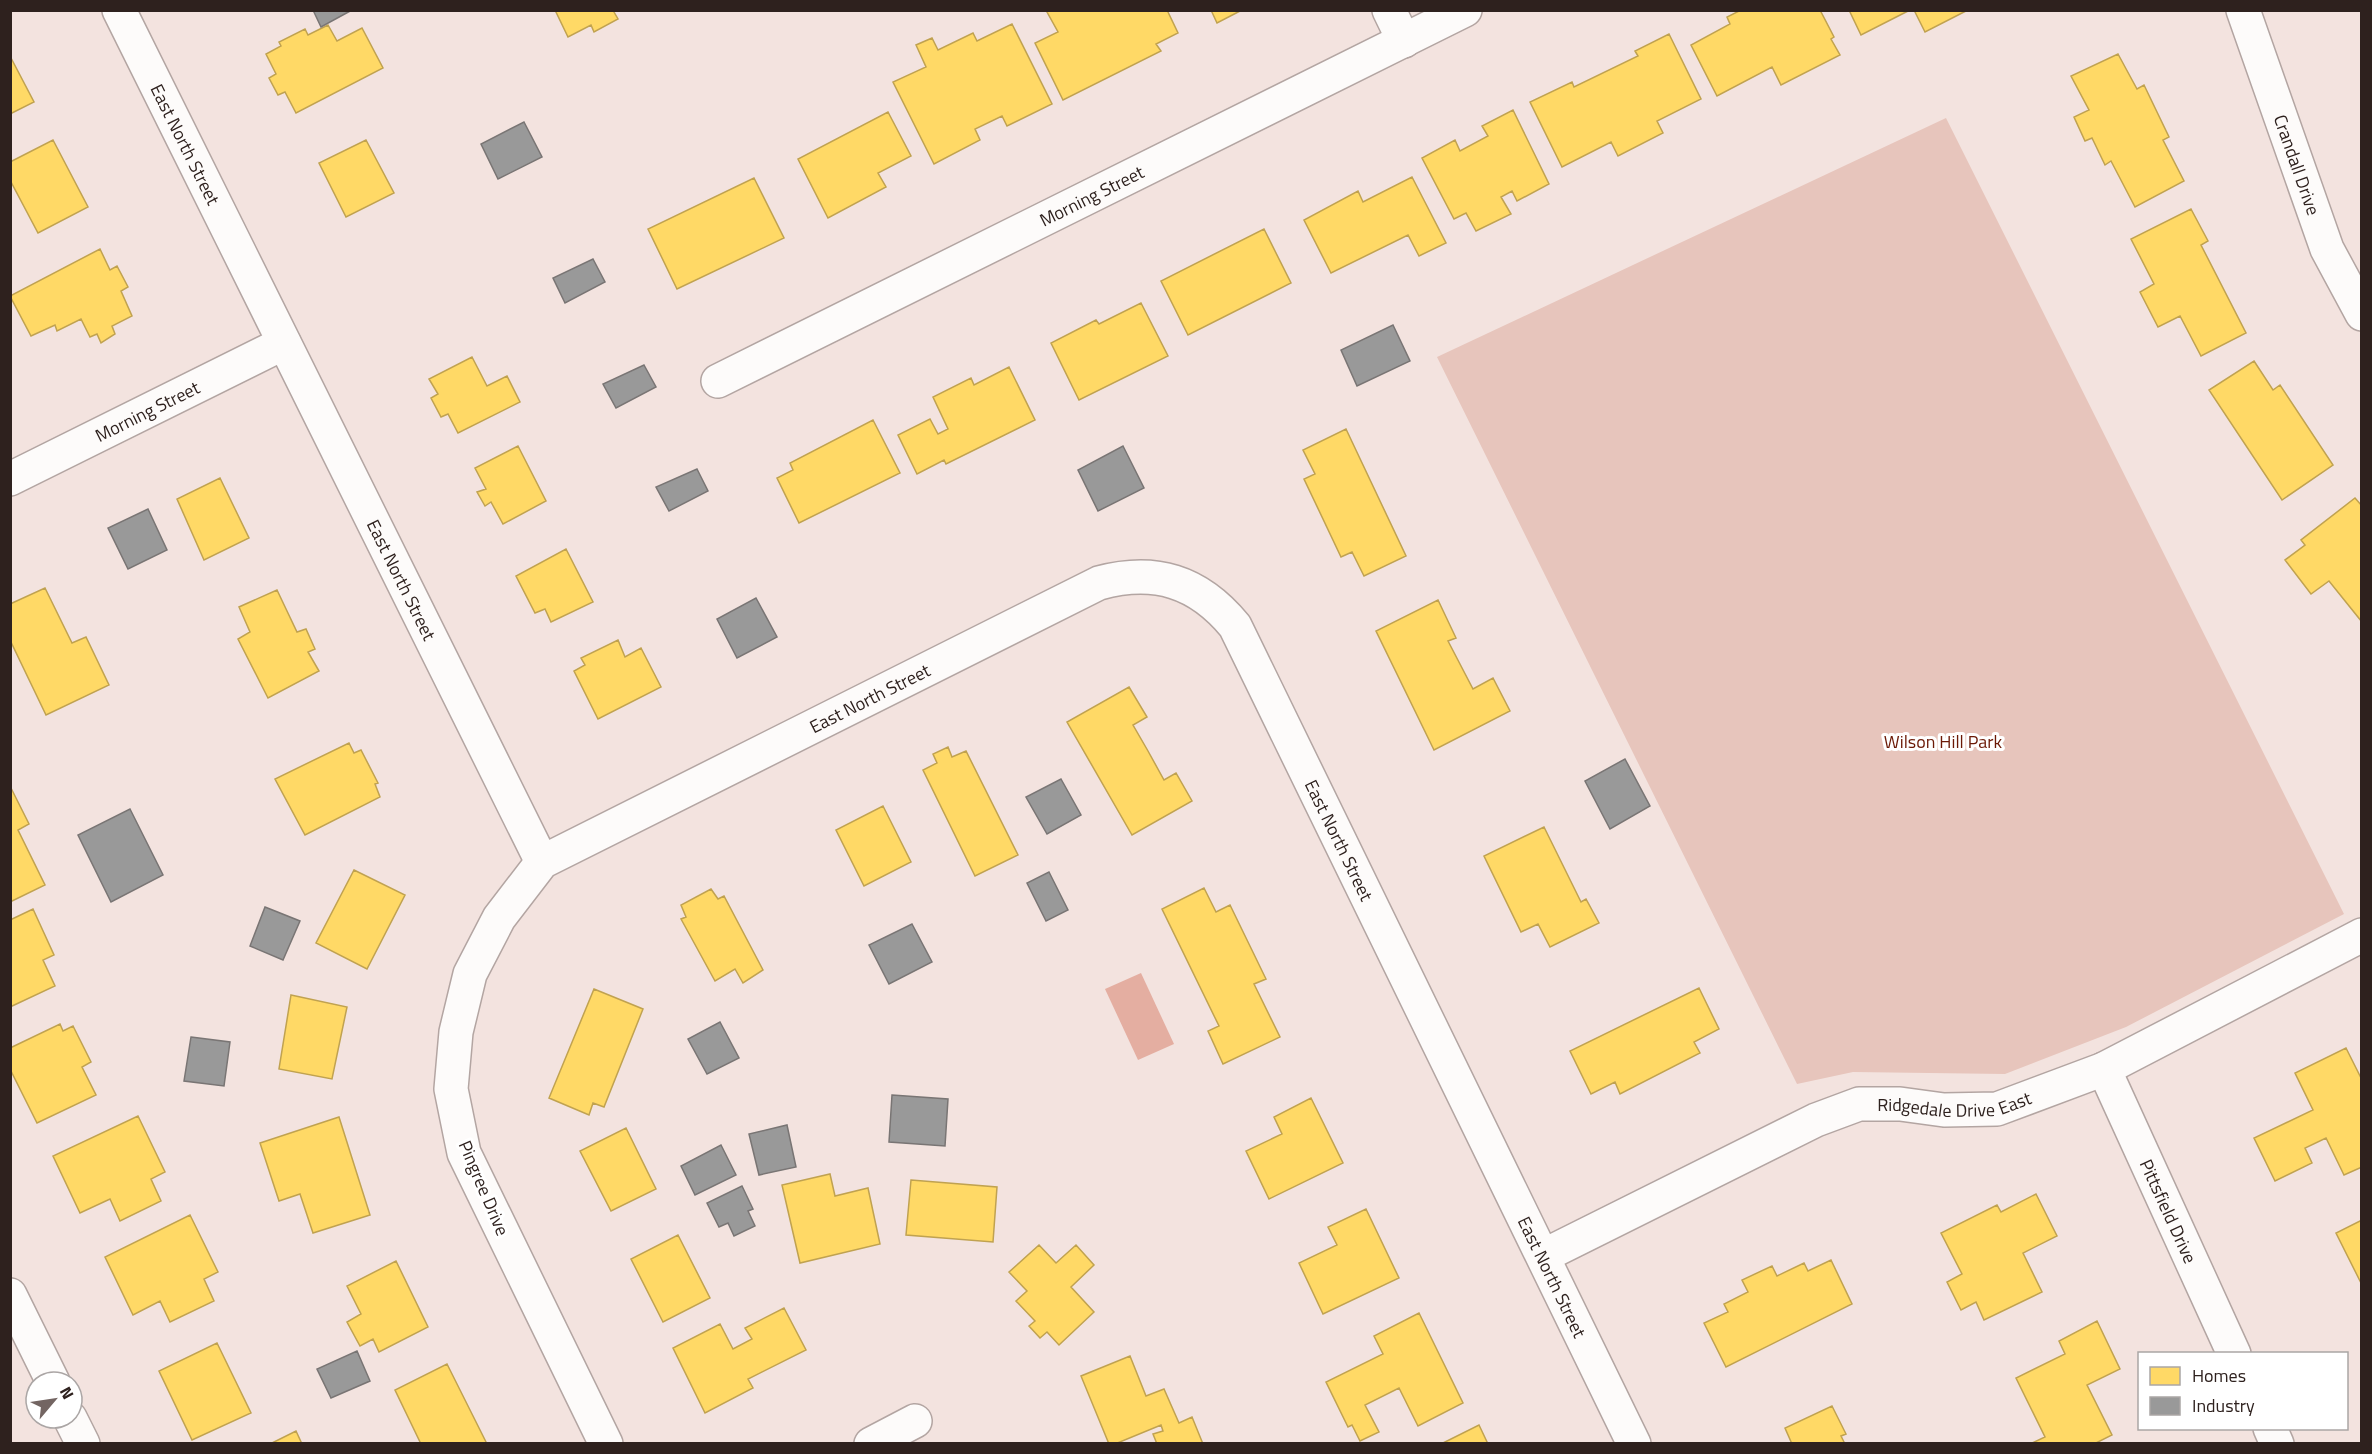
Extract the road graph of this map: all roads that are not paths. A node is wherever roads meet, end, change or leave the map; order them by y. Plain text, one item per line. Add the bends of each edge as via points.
1 (119, 10) edge
2 (1389, 10) edge
3 (1465, 10) edge
4 (2243, 10) edge
5 (1404, 40) junction
6 (2361, 314) edge
7 (284, 343) junction
8 (718, 381) dead end
9 (10, 479) edge
10 (542, 862) junction
11 (2361, 935) edge
12 (2103, 1069) junction
13 (1543, 1256) junction
14 (10, 1295) edge
15 (2234, 1352) edge
16 (47, 1370) edge
17 (915, 1421) dead end
18 (606, 1443) edge
19 (872, 1443) edge
20 (1634, 1443) edge

1 - 7 street, East North Street
2 - 5 street
3 - 5 street, Morning Street
4 - 6 street, Crandall Drive via 2327,249
5 - 8 street, Morning Street
7 - 9 street, Morning Street
7 - 10 street, East North Street
10 - 13 street, East North Street via 1099,583 1125,576 1148,577 1195,589 1218,605 1235,626
10 - 18 street, Pingree Drive via 499,918 470,974 456,1032 451,1089 464,1153
11 - 12 street, Ridgedale Drive East
12 - 13 street, Ridgedale Drive East via 1997,1109 1857,1104 1816,1120
12 - 15 street, Pittsfield Drive
13 - 20 street, East North Street
14 - 16 street
17 - 19 street

